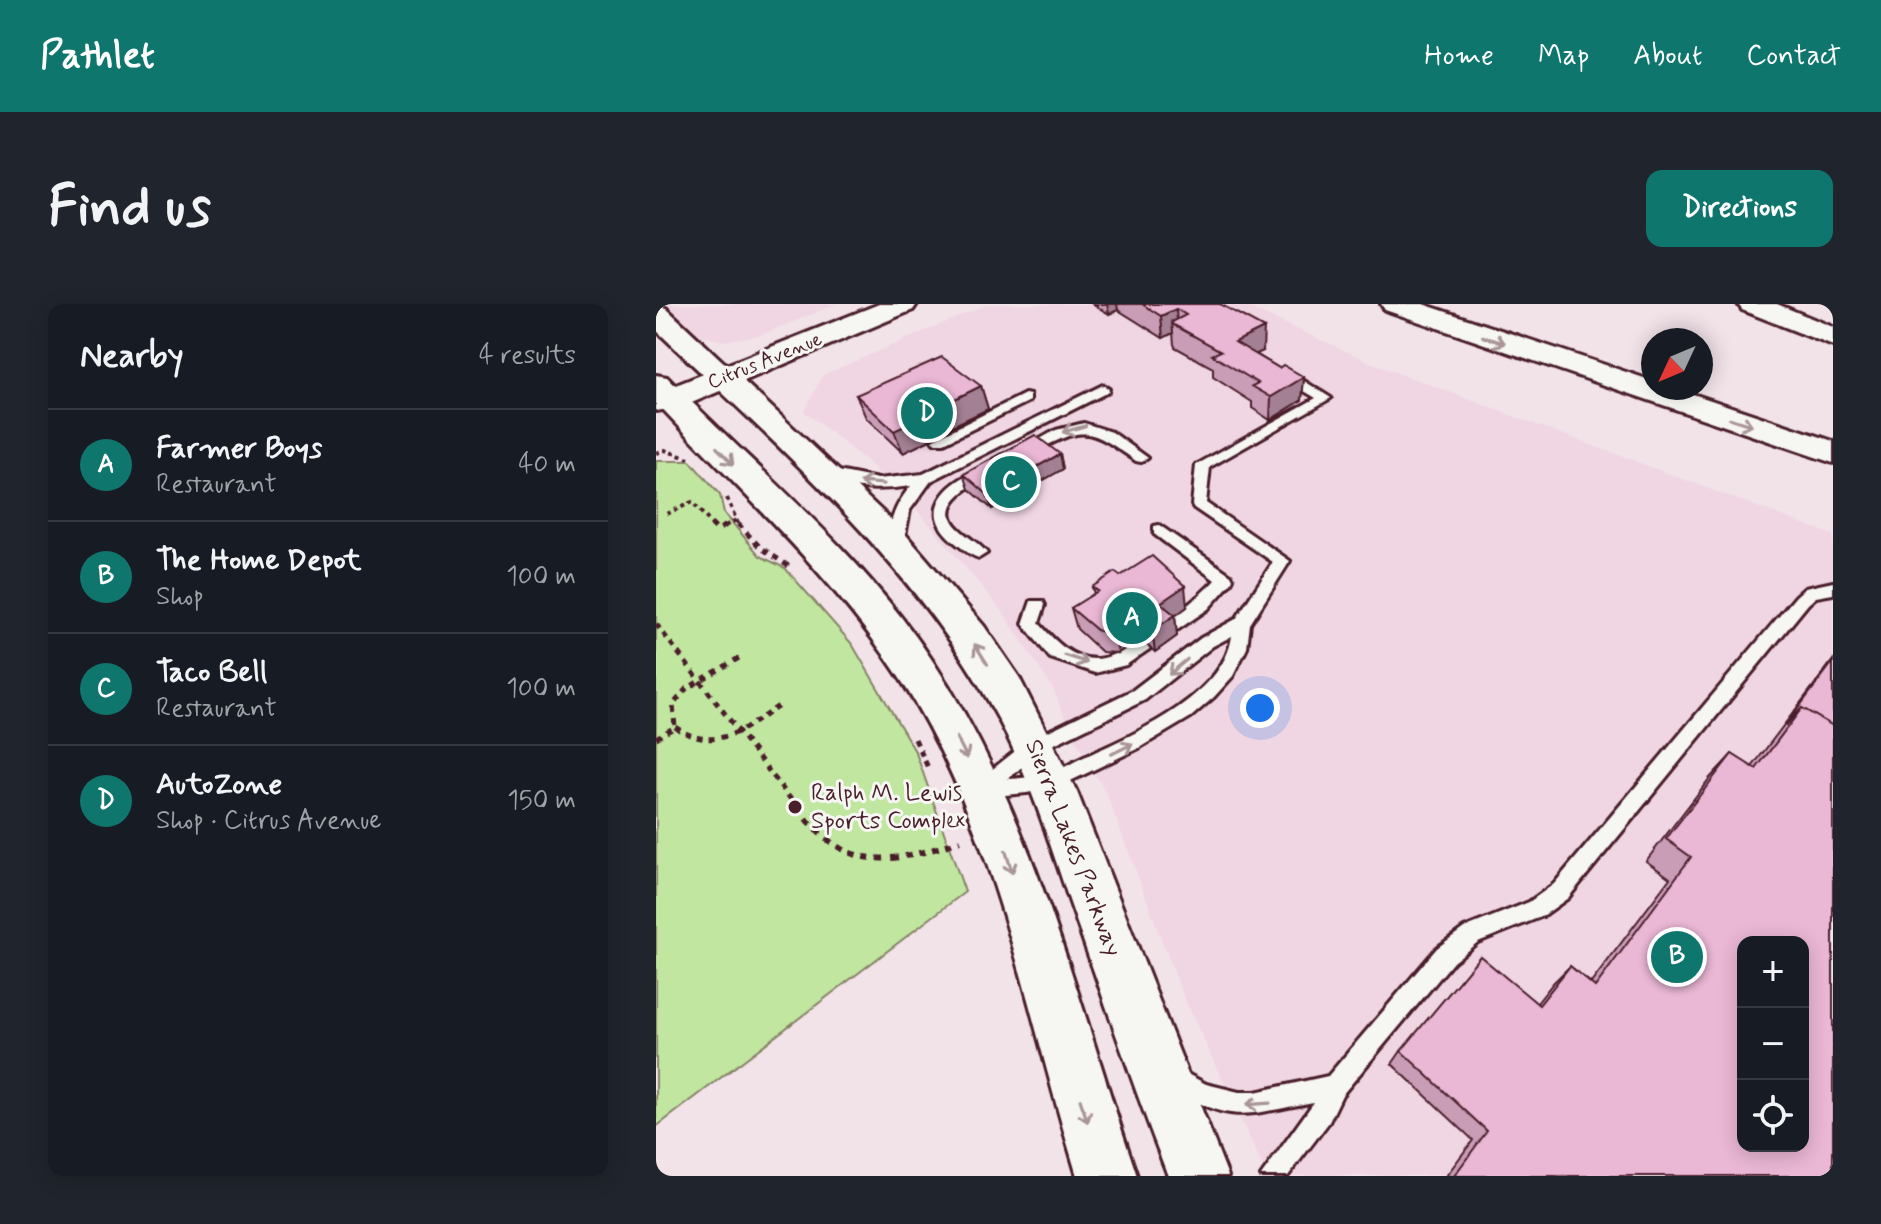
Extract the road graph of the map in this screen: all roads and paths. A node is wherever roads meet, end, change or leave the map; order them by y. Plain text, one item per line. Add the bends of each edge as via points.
1 (903, 304) edge
2 (1395, 304) edge
3 (1752, 304) edge
4 (656, 314) edge
5 (1833, 337) edge
6 (1273, 367) edge
7 (723, 379) junction
8 (1103, 389) dead end
9 (1025, 398) dead end
10 (660, 400) edge
11 (939, 440) dead end
12 (1833, 452) edge
13 (656, 453) edge
14 (1141, 458) dead end
15 (692, 460) dead end
16 (818, 470) junction
17 (927, 478) junction
18 (718, 488) dead end
19 (753, 511) junction
20 (667, 514) dead end
21 (1159, 530) dead end
22 (897, 547) junction
23 (979, 553) dead end
24 (800, 577) dead end
25 (1833, 588) edge
26 (1037, 605) dead end
27 (1242, 623) junction
28 (656, 624) edge
29 (744, 655) dead end
30 (698, 681) junction
31 (783, 703) dead end
32 (675, 727) junction
33 (736, 731) junction
34 (912, 734) dead end
35 (656, 738) edge
36 (1043, 764) junction
37 (931, 773) dead end
38 (982, 789) junction
39 (960, 841) dead end
40 (1153, 1062) junction
41 (1334, 1087) junction
42 (1107, 1176) edge
43 (1198, 1176) edge
44 (1273, 1176) edge

1 - 7 main road, Citrus Avenue
2 -> 12 main road
3 - 5 main road
4 - 7 main road, Sierra Lakes Parkway
6 - 27 lane via 1325,398 1203,465 1199,505 1282,561
7 - 10 main road, Citrus Avenue
7 - 16 main road, Sierra Lakes Parkway
8 - 17 lane
9 - 11 lane
10 -> 19 main road
13 - 15 path via 665,450
14 -> 23 lane via 1097,427 1074,426 962,484 946,500 942,513 945,524
17 -> 16 lane via 873,484
16 - 22 main road, Sierra Lakes Parkway
17 - 22 lane via 900,514
18 - 19 path via 727,497 728,510
19 - 20 path via 717,530 692,502
19 - 24 path via 765,553
19 -> 38 main road via 888,630 936,700
26 -> 21 lane via 1031,624 1056,653 1095,666 1120,660 1202,605 1225,579
36 -> 22 main road, Sierra Lakes Parkway via 977,647
25 - 41 lane via 1811,592 1802,600 1561,891 1536,909 1458,944
27 -> 36 lane via 1207,642
36 -> 27 lane via 1121,750 1182,715 1230,665 1242,643
28 - 30 path
29 - 30 path
30 - 32 path via 673,705
30 - 33 path
31 - 33 path
32 - 33 path via 697,742
32 - 35 path
33 - 39 path via 817,834 839,852 879,862
34 - 37 path
36 - 38 lane
36 - 38 lane
36 - 40 main road, Sierra Lakes Parkway
38 -> 42 main road
41 -> 40 lane via 1241,1105 1198,1093
40 - 43 main road, Sierra Lakes Parkway
41 - 44 lane via 1321,1114

